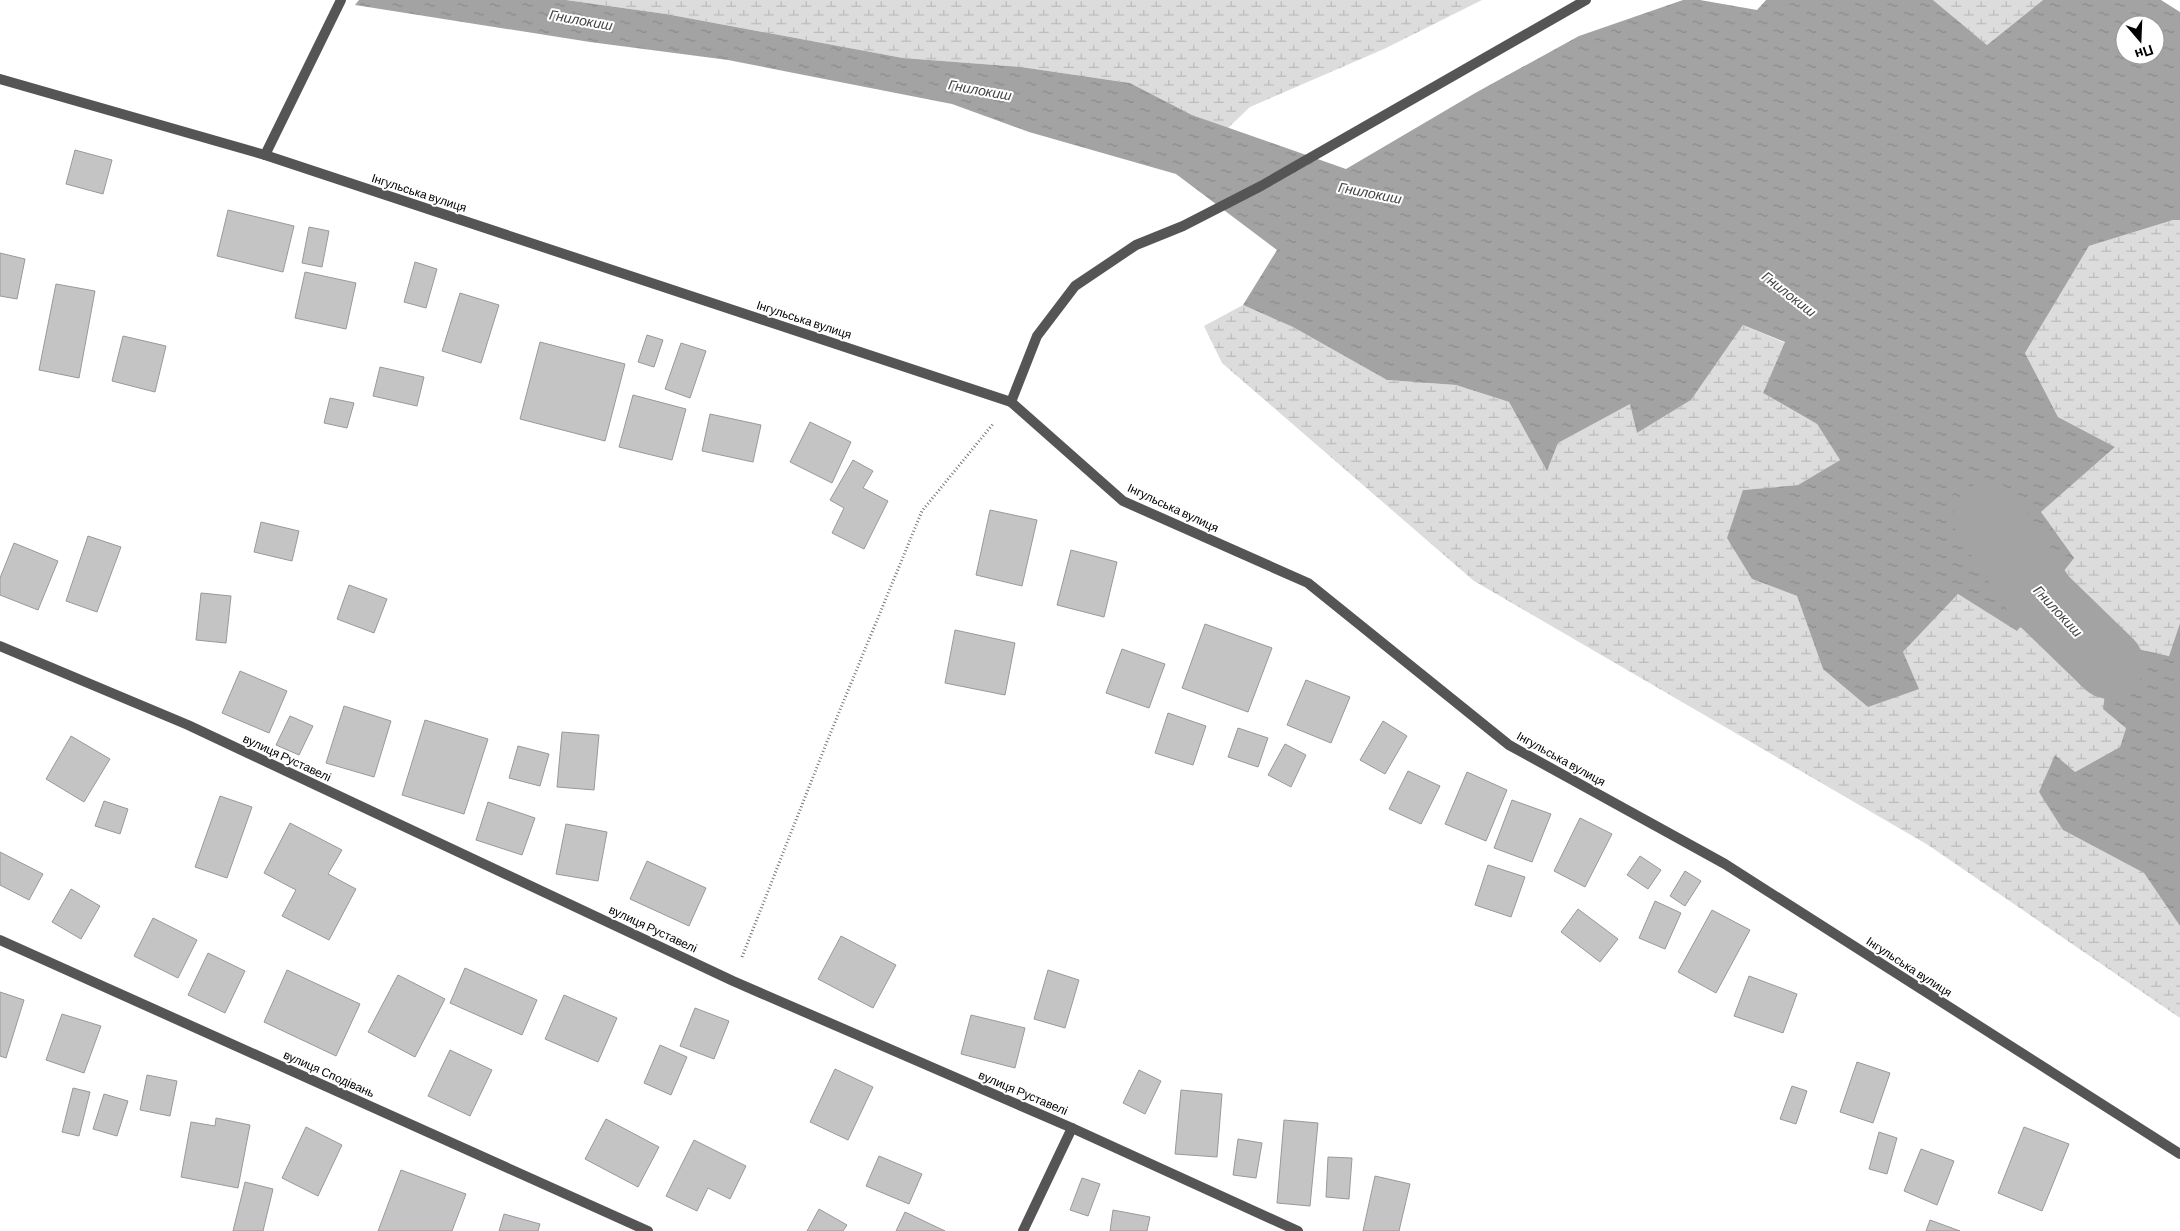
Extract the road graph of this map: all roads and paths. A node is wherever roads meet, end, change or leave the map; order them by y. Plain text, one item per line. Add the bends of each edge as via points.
1 (341, 0) edge
2 (1586, 0) edge
3 (0, 79) edge
4 (265, 155) junction
5 (1011, 402) junction
6 (0, 646) edge
7 (0, 940) edge
8 (733, 981) junction
9 (1072, 1128) junction
10 (2180, 1154) edge
11 (648, 1231) edge
12 (1023, 1231) edge
13 (1298, 1231) edge

1 - 4 street
2 - 5 street via 1340,142 1183,226 1136,245 1075,286 1037,336
3 - 4 street, Інгульська вулиця
4 - 5 street, Інгульська вулиця
5 - 8 path via 922,511
5 - 10 street, Інгульська вулиця via 1123,501 1308,583 1509,746 1725,864
6 - 8 street, вулиця Руставелі via 188,725
7 - 11 street, вулиця Сподівань
8 - 9 street, вулиця Руставелі
9 - 12 street
9 - 13 street, вулиця Руставелі

